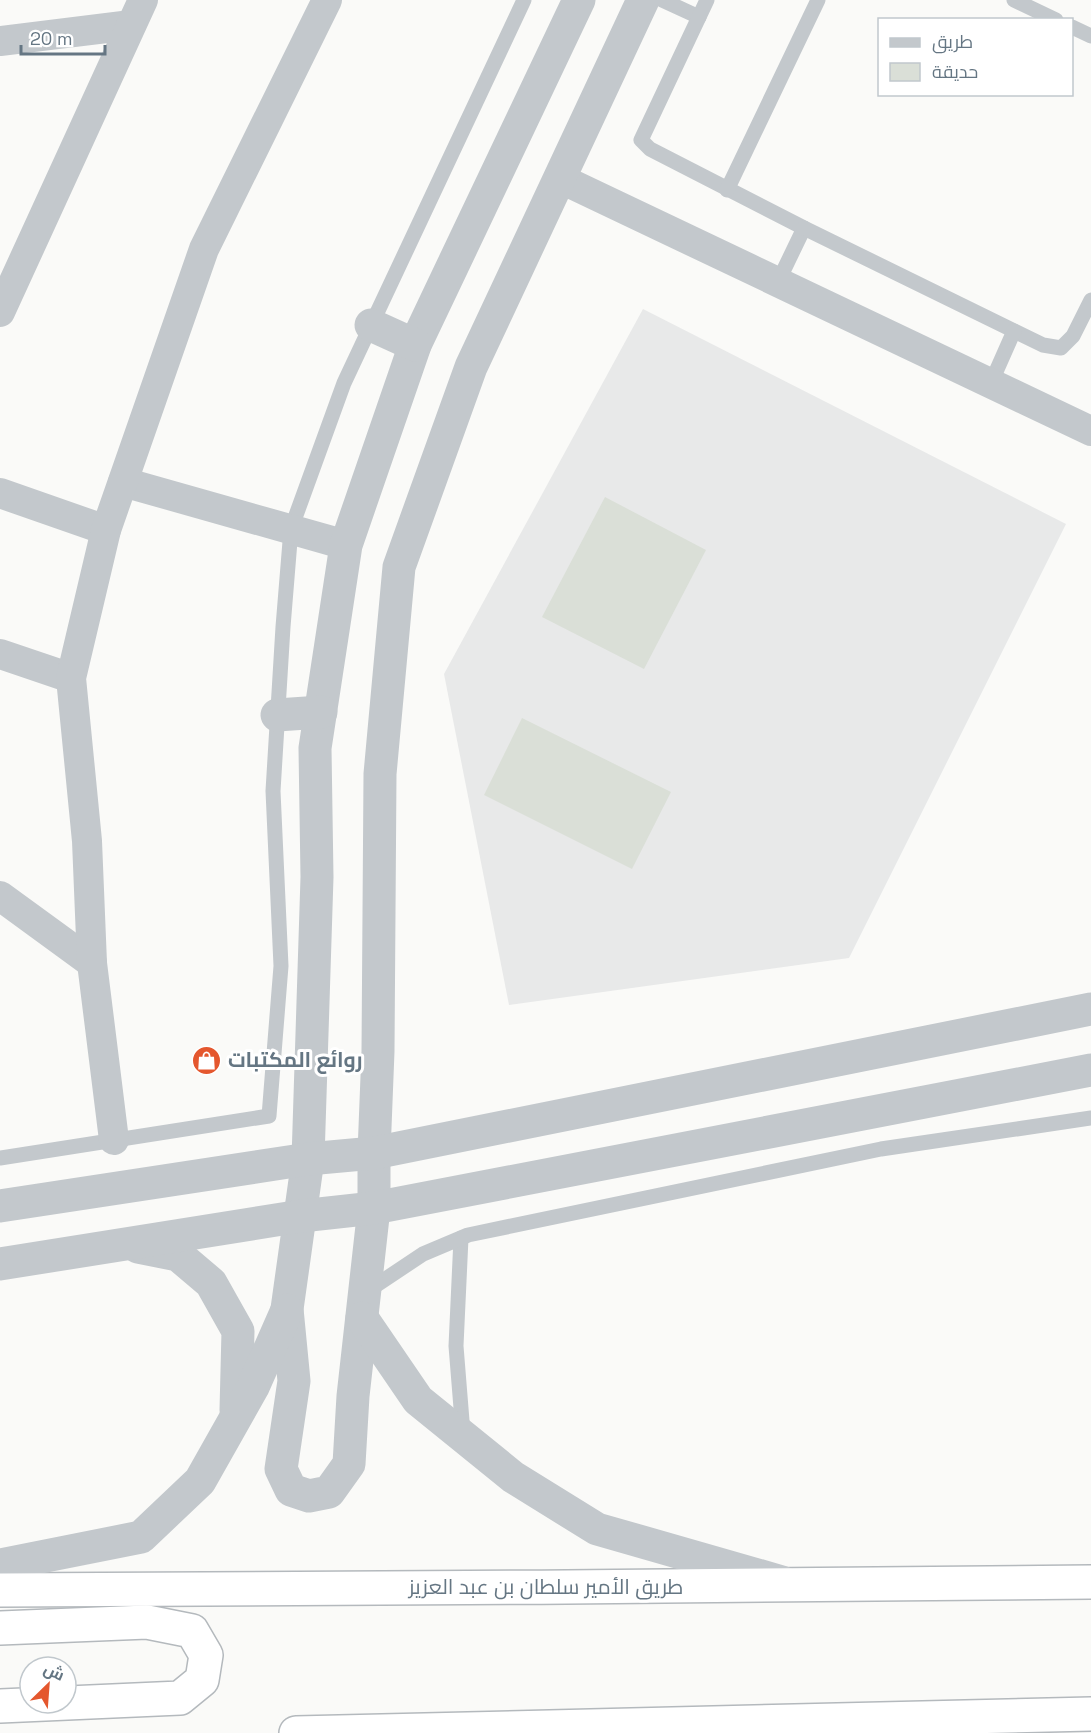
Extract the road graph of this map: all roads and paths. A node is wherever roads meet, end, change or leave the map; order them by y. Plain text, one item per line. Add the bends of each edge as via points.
1 (327, 0) edge
2 (524, 0) edge
3 (579, 0) edge
4 (643, 0) edge
5 (662, 0) edge
6 (708, 0) edge
7 (818, 0) edge
8 (1014, 0) edge
9 (137, 12) edge
10 (699, 17) junction
11 (1052, 18) edge
12 (1073, 28) edge
13 (1091, 36) edge
14 (0, 41) edge
15 (559, 178) junction
16 (727, 190) junction
17 (804, 228) junction
18 (778, 282) junction
19 (1091, 300) edge
20 (0, 312) edge
21 (371, 325) junction
22 (1014, 331) junction
23 (415, 345) junction
24 (991, 383) junction
25 (1091, 430) edge
26 (123, 482) junction
27 (0, 493) edge
28 (291, 529) junction
29 (106, 530) junction
30 (346, 545) junction
31 (0, 654) edge
32 (71, 678) junction
33 (321, 712) junction
34 (277, 715) junction
35 (0, 896) edge
36 (92, 963) junction
37 (1091, 1009) edge
38 (1091, 1070) edge
39 (1091, 1118) edge
40 (114, 1140) junction
41 (374, 1153) junction
42 (0, 1158) edge
43 (308, 1159) junction
44 (0, 1206) edge
45 (374, 1208) junction
46 (301, 1216) junction
47 (461, 1238) junction
48 (125, 1244) junction
49 (0, 1264) edge
50 (363, 1305) junction
51 (287, 1309) junction
52 (235, 1418) junction
53 (463, 1437) junction
54 (0, 1565) edge
55 (1091, 1582) edge
56 (801, 1587) junction
57 (0, 1590) edge
58 (0, 1628) edge
59 (0, 1706) edge
60 (1091, 1714) edge
61 (582, 1729) edge
62 (296, 1733) edge

1 - 26 street via 204,249
2 - 21 lane
3 - 23 street
4 - 15 street
5 - 10 lane
6 - 10 lane
7 - 16 lane
8 - 11 lane
9 - 14 street
9 - 20 street
10 - 16 lane via 641,140 650,149
12 - 13 lane
15 - 18 street
15 - 41 street via 471,367 399,567 380,774
16 - 17 lane
17 - 18 lane
17 - 22 lane
18 - 24 street
19 - 22 lane via 1073,336 1061,348 1043,345
21 - 23 street
21 - 28 lane via 344,383
22 - 24 lane
23 - 30 street
24 - 25 street
26 - 28 street
26 - 29 street
27 - 29 street
28 - 30 street
28 - 34 lane
29 - 32 street
30 - 33 street
31 - 32 street
32 - 36 street via 87,841
33 - 34 street
33 - 43 street via 315,748 317,877
34 - 40 lane via 273,791 281,966 269,1116
35 - 36 street
36 - 40 street
37 - 41 street
38 - 45 street
39 - 47 lane via 881,1149
40 - 42 lane
41 - 43 street
41 - 45 street
43 - 44 street
43 - 46 street
45 - 46 street
45 - 50 street
46 - 48 street
46 - 51 street
47 - 50 lane via 423,1254
47 - 53 lane via 456,1346
48 - 49 street
48 - 52 street via 178,1255 212,1282 238,1330
50 - 51 street via 349,1464 329,1492 309,1496 291,1490 281,1469 294,1381
50 - 53 street via 418,1400
51 - 52 street
52 - 54 street via 200,1481 141,1537
53 - 56 street via 513,1478 597,1529
55 - 56 highway, طريق الأمير سلطان بن عبد العزيز
56 - 57 highway, طريق الأمير سلطان بن عبد العزيز
58 - 59 highway via 147,1622 192,1631 206,1655 202,1680 180,1698
60 - 61 highway
61 - 62 highway

